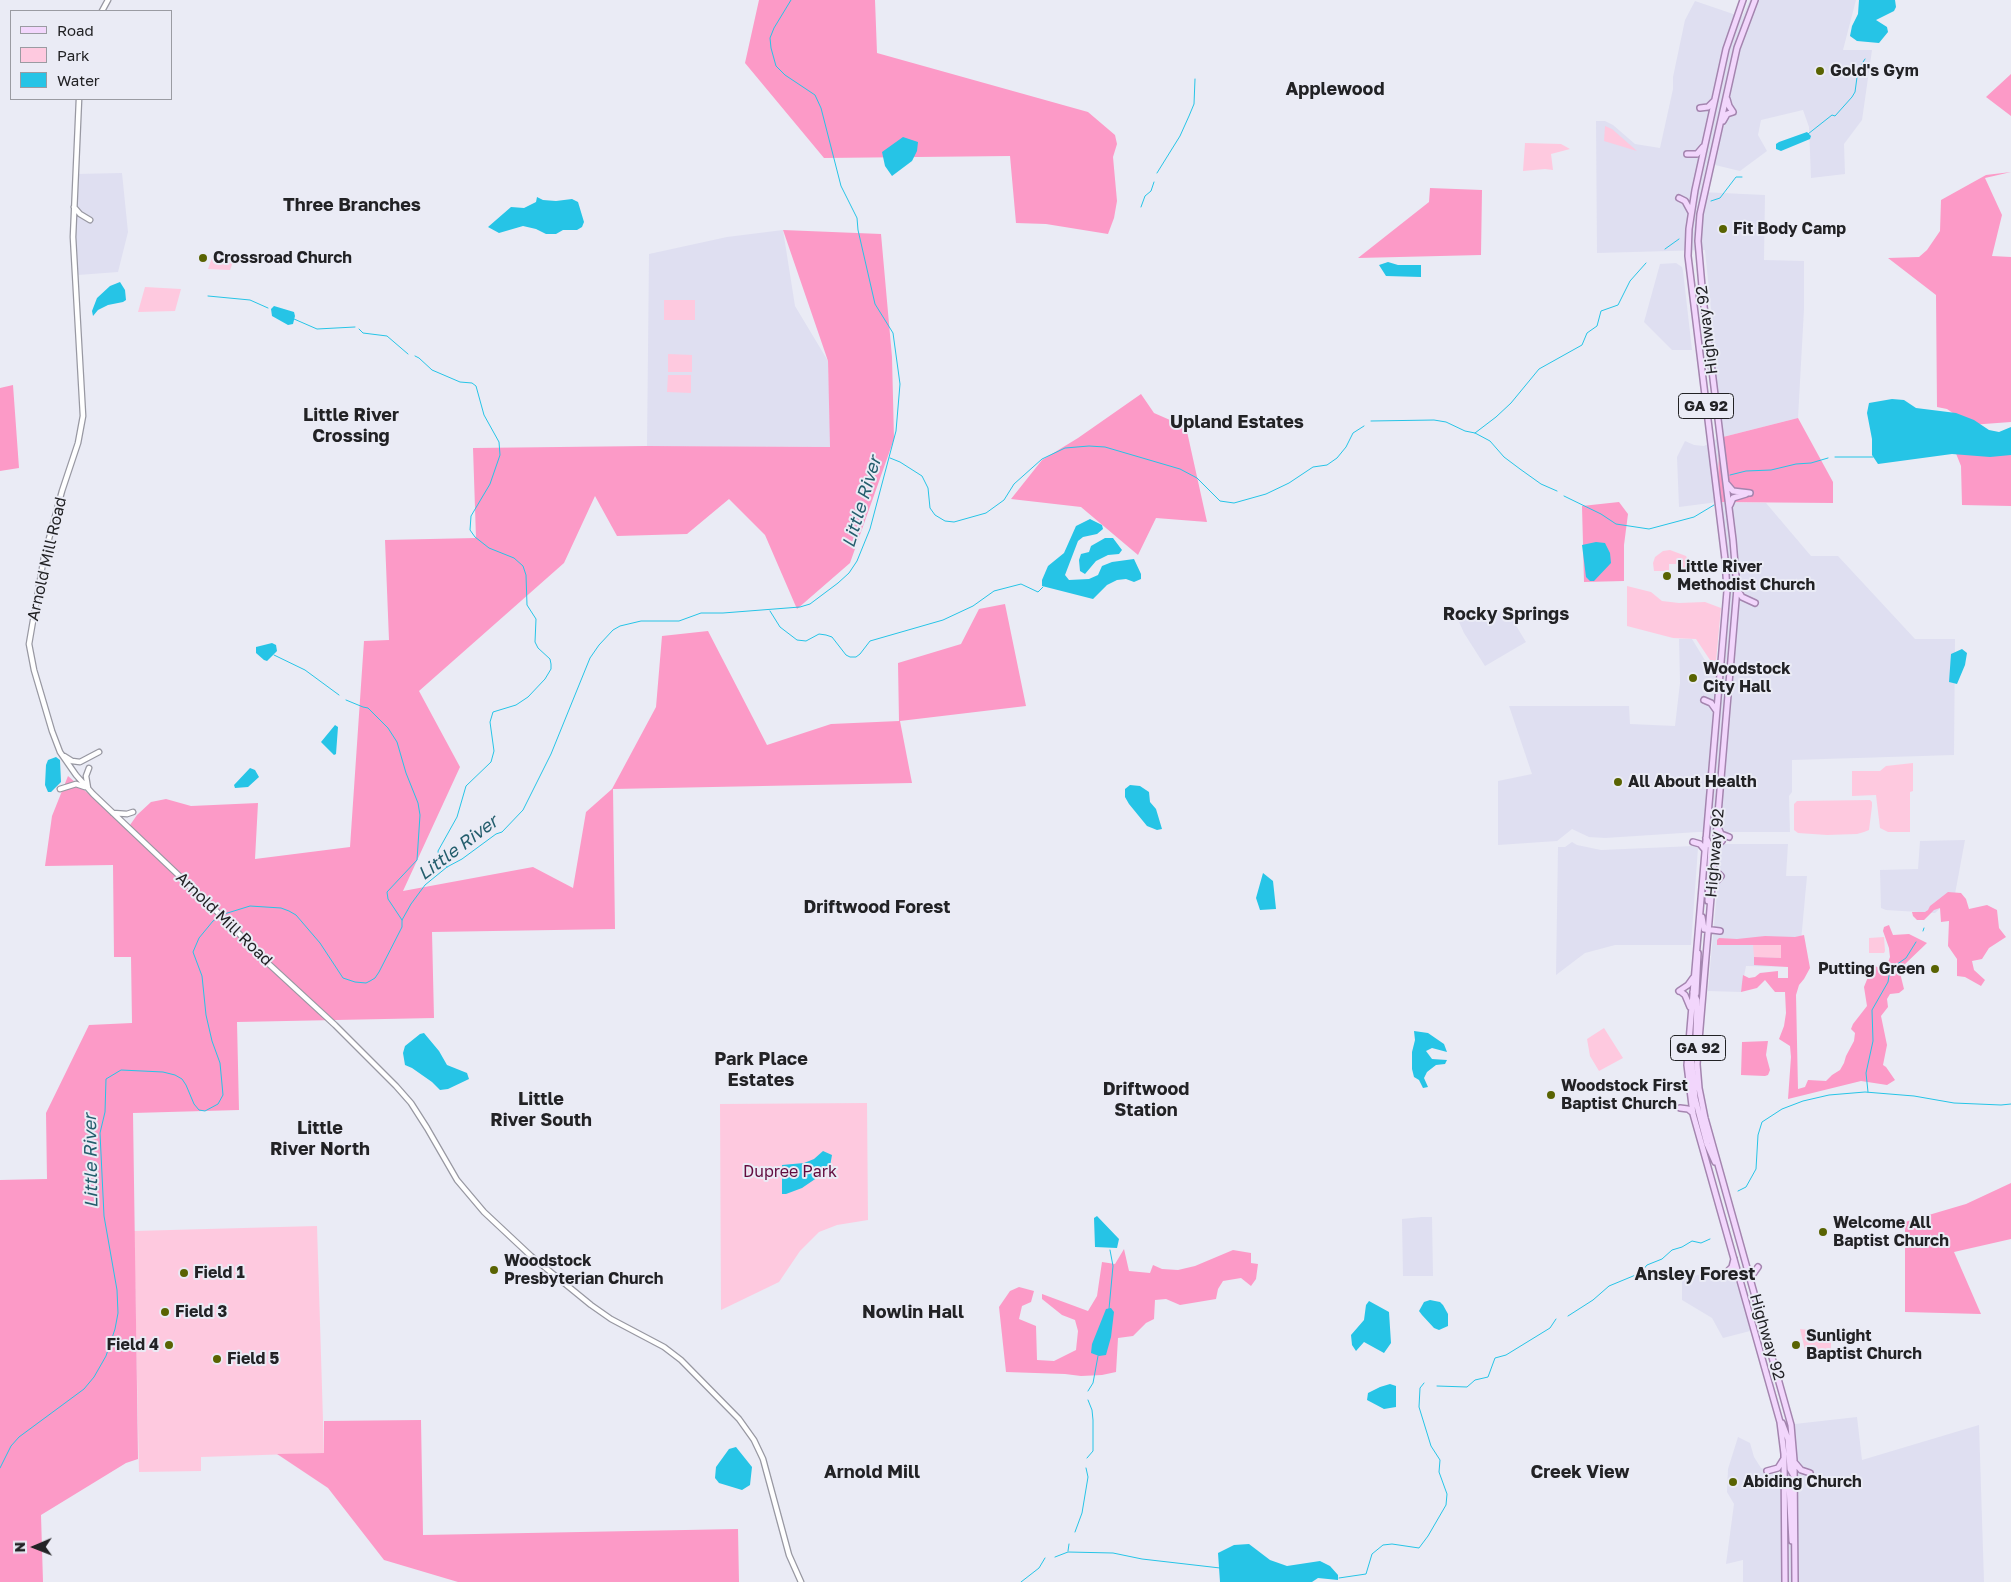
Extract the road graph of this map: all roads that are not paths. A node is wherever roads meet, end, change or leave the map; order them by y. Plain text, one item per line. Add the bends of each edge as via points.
1 (1743, 0) edge
2 (1755, 0) edge
3 (1727, 93) junction
4 (1715, 99) junction
5 (79, 100) edge
6 (1710, 122) junction
7 (1706, 142) junction
8 (1714, 150) junction
9 (1700, 170) junction
10 (1695, 190) junction
11 (74, 206) junction
12 (1691, 212) junction
13 (90, 220) dead end
14 (1725, 480) junction
15 (1729, 511) junction
16 (1736, 588) junction
17 (1755, 603) dead end
18 (1719, 690) junction
19 (1717, 713) junction
20 (99, 752) dead end
21 (62, 754) junction
22 (89, 768) dead end
23 (60, 789) dead end
24 (88, 789) junction
25 (133, 812) dead end
26 (112, 813) junction
27 (1717, 824) junction
28 (1729, 837) dead end
29 (1706, 838) junction
30 (1722, 841) dead end
31 (1693, 842) dead end
32 (1715, 848) junction
33 (1705, 850) junction
34 (1713, 868) junction
35 (1712, 887) junction
36 (1700, 902) junction
37 (1709, 913) junction
38 (1709, 920) junction
39 (1708, 930) junction
40 (1697, 943) junction
41 (1694, 975) junction
42 (1694, 993) junction
43 (1691, 1011) junction
44 (1688, 1036) junction
45 (1698, 1046) junction
46 (1690, 1094) junction
47 (1693, 1114) junction
48 (1719, 1169) junction
49 (1734, 1256) junction
50 (1758, 1267) dead end
51 (1728, 1271) dead end
52 (1751, 1280) junction
53 (1780, 1418) junction
54 (1784, 1454) junction
55 (1794, 1460) junction
56 (1766, 1471) dead end
57 (1784, 1476) junction
58 (1794, 1476) junction
59 (1794, 1483) junction
60 (1794, 1551) junction
61 (801, 1582) edge
62 (1785, 1582) edge
63 (1795, 1582) edge

1 - 4 main road, Highway 92 / GA 92 via 1726,50
2 - 3 main road, Highway 92 / GA 92 via 1740,39
3 - 8 main road, Highway 92 / GA 92
3 - 8 main road via 1733,112 1725,116
4 - 6 main road, Highway 92 / GA 92
4 - 6 main road via 1708,107 1700,108 1708,114
5 - 11 main road, Arnold Mill Road
6 - 7 main road, Highway 92 / GA 92
7 - 9 main road, Highway 92 / GA 92
7 - 9 main road via 1697,154 1687,154 1696,158
8 - 14 main road, Highway 92 / GA 92 via 1700,214 1699,256
9 - 10 main road, Highway 92 / GA 92
10 - 12 main road, Highway 92 / GA 92
10 - 12 main road via 1689,197 1679,198 1685,201
11 - 13 main road
11 - 21 main road, Arnold Mill Road via 83,416 44,557 30,644 34,670
12 - 18 main road, Highway 92 / GA 92 via 1688,256 1726,572 1727,606
14 - 15 main road, Highway 92 / GA 92
14 - 15 main road via 1733,491 1750,493 1734,498
15 - 16 main road, Highway 92 / GA 92
16 - 17 main road via 1742,597
16 - 27 main road, Highway 92 / GA 92
18 - 19 main road, Highway 92 / GA 92
18 - 19 main road via 1713,698 1704,700 1713,704
19 - 29 main road, Highway 92 / GA 92
20 - 21 main road via 80,762
21 - 24 main road, Arnold Mill Road
22 - 24 main road via 86,776
23 - 24 main road via 76,784
24 - 26 main road, Arnold Mill Road
25 - 26 main road
26 - 61 main road, Arnold Mill Road via 396,1086 411,1103 457,1180 484,1212 531,1256 603,1314 681,1360 739,1419 763,1459 788,1555
27 - 28 main road via 1721,834
27 - 32 main road, Highway 92 / GA 92
29 - 33 main road, Highway 92 / GA 92
29 - 37 main road via 1711,847 1707,891
30 - 32 main road
31 - 33 main road
32 - 34 main road, Highway 92 / GA 92
33 - 36 main road, Highway 92 / GA 92
34 - 35 main road, Highway 92 / GA 92
34 - 35 main road via 1721,876
35 - 37 main road, Highway 92 / GA 92
36 - 39 main road via 1703,927
36 - 40 main road, Highway 92 / GA 92
37 - 38 main road, Highway 92 / GA 92
38 - 39 main road, Highway 92 / GA 92
38 - 39 main road via 1712,927 1720,930
39 - 45 main road, Highway 92 / GA 92
40 - 41 main road, Highway 92 / GA 92
40 - 42 main road via 1699,966
41 - 42 main road, Highway 92 / GA 92
41 - 43 main road via 1679,991 1687,999
42 - 43 main road, Highway 92 / GA 92
42 - 45 main road
43 - 44 main road, Highway 92 / GA 92
44 - 46 main road, Highway 92 / GA 92
44 - 48 main road via 1696,1103 1709,1149
45 - 48 main road, Highway 92 / GA 92 via 1700,1098
46 - 47 main road, Highway 92 / GA 92
46 - 47 main road via 1682,1107
47 - 49 main road, Highway 92 / GA 92
48 - 52 main road, Highway 92 / GA 92
49 - 51 main road
49 - 53 main road, Highway 92 / GA 92
50 - 52 main road
52 - 55 main road, Highway 92 / GA 92 via 1789,1415
53 - 54 main road, Highway 92 / GA 92
53 - 58 main road via 1787,1436 1789,1467
54 - 56 main road via 1778,1468
54 - 57 main road, Highway 92 / GA 92
55 - 58 main road, Highway 92 / GA 92
55 - 59 main road via 1808,1474
57 - 60 main road via 1789,1485
57 - 62 main road, Highway 92 / GA 92
58 - 59 main road, Highway 92 / GA 92
59 - 60 main road, Highway 92 / GA 92
60 - 63 main road, Highway 92 / GA 92

